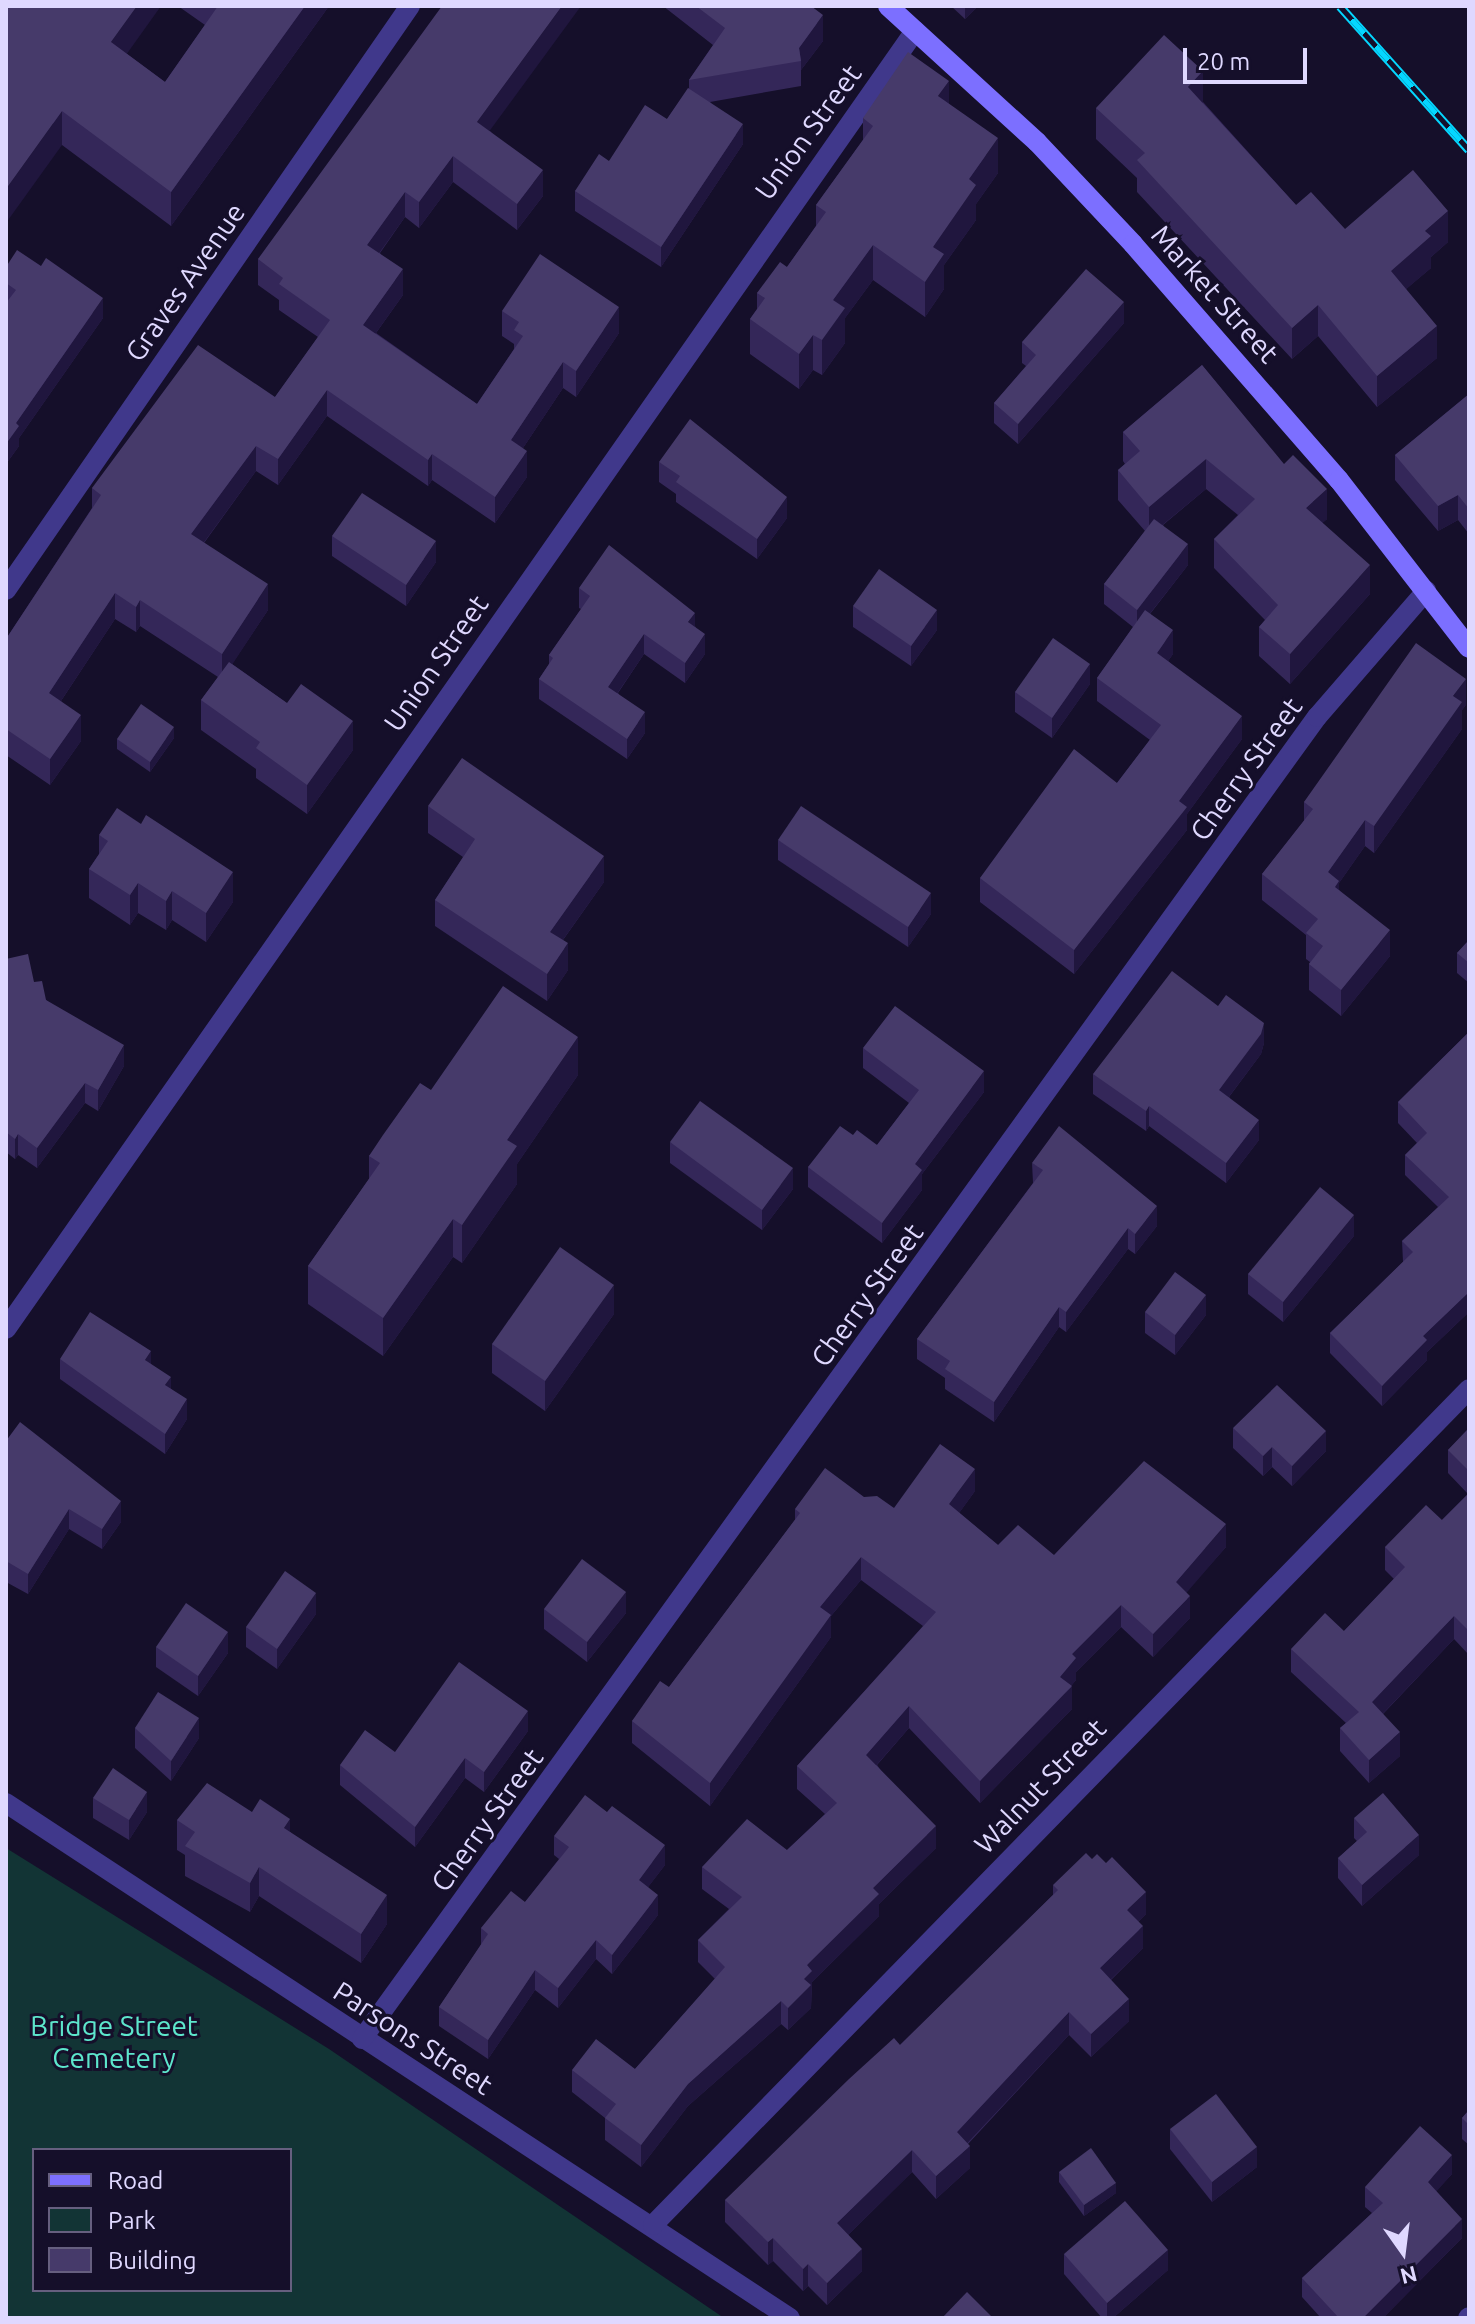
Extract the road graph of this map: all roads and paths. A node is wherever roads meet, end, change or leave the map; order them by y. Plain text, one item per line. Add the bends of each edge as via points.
1 (410, 6) edge
2 (888, 6) edge
3 (915, 31) junction
4 (6, 590) edge
5 (1426, 591) junction
6 (1469, 648) edge
7 (6, 1329) edge
8 (1469, 1389) edge
9 (6, 1803) edge
10 (362, 2039) junction
11 (653, 2225) junction
12 (790, 2318) edge

1 - 4 street, Graves Avenue
2 - 3 street, Market Street
3 - 5 street, Market Street via 1095,202 1286,418
3 - 7 street, Union Street
5 - 6 street, Market Street
5 - 10 street, Cherry Street via 1308,730
8 - 11 street, Walnut Street
9 - 10 street, Parsons Street
10 - 11 street, Parsons Street
11 - 12 street, Parsons Street

